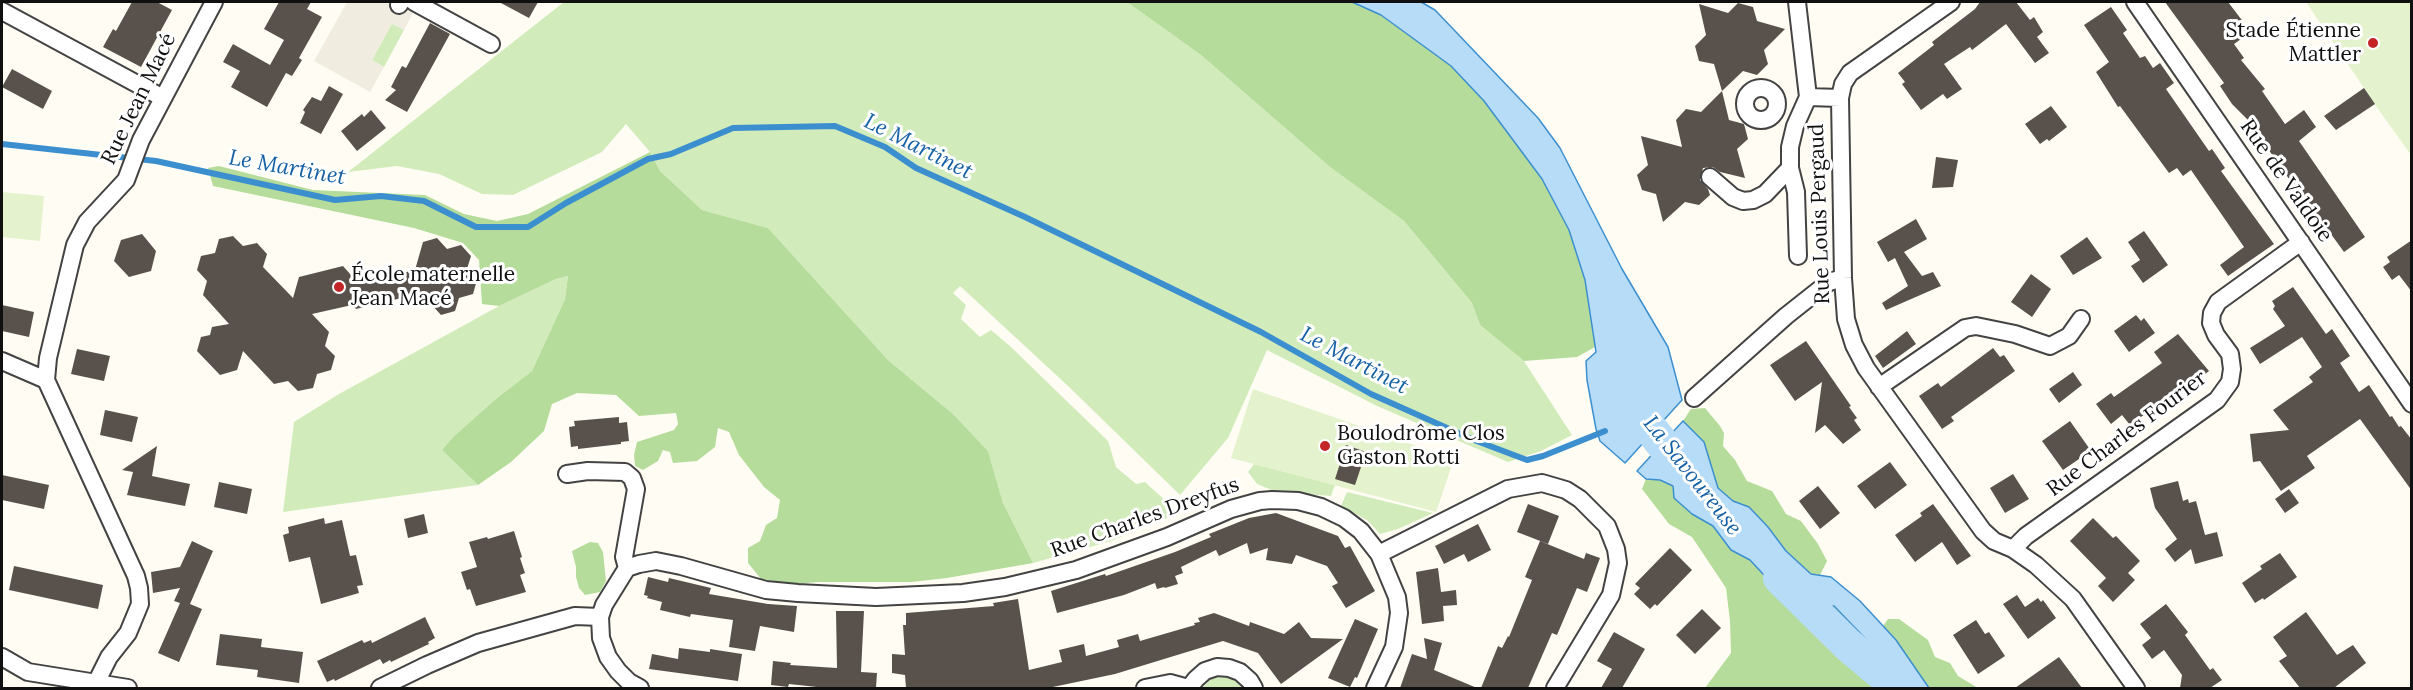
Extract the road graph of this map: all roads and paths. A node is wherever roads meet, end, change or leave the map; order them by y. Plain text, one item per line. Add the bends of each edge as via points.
1 (214, 2) edge
2 (1797, 2) edge
3 (1951, 2) edge
4 (2135, 2) edge
5 (404, 3) edge
6 (2, 11) edge
7 (491, 44) dead end
8 (163, 98) junction
9 (1840, 98) junction
10 (1805, 104) junction
11 (1777, 105) dead end
12 (1790, 168) junction
13 (1710, 177) dead end
14 (2301, 242) junction
15 (1798, 256) dead end
16 (1843, 278) junction
17 (2081, 319) dead end
18 (2, 361) edge
19 (46, 380) junction
20 (2406, 383) edge
21 (1879, 387) junction
22 (1694, 398) dead end
23 (2412, 404) edge
24 (567, 474) dead end
25 (2013, 549) junction
26 (1379, 554) junction
27 (627, 568) junction
28 (600, 617) junction
29 (2, 657) edge
30 (96, 683) junction
31 (128, 688) edge
32 (380, 688) edge
33 (640, 688) edge
34 (1145, 688) edge
35 (1189, 688) edge
36 (1254, 688) edge
37 (1376, 688) edge
38 (1555, 688) edge
39 (2136, 688) edge

1 - 8 street, Rue Jean Macé
2 - 10 street
3 - 9 street, Rue Louis Pergaud via 1850,73
4 - 14 street, Rue de Valdoie
5 - 7 street
6 - 8 street
8 - 19 street, Rue Jean Macé via 126,180 87,222 75,245
9 - 10 street
9 - 16 street, Rue Louis Pergaud
10 - 11 street
10 - 12 street via 1790,147
12 - 13 street via 1765,194 1753,200 1733,197
12 - 15 street via 1796,192
14 - 20 street, Rue de Valdoie
14 - 25 street, Rue Charles Fourier via 2218,302 2211,313 2211,323 2230,354 2232,369 2230,382 2217,400
16 - 21 street, Rue Louis Pergaud via 1846,319 1854,345
16 - 22 street via 1829,282 1786,316
17 - 21 street via 2069,336 2050,346 2015,334 1976,326 1965,328
18 - 19 street
19 - 30 street via 139,588 140,604 128,633 109,657
20 - 23 street, Rue de Valdoie
21 - 25 street, Rue Louis Pergaud via 1983,531
24 - 27 street via 625,472 632,478 636,489 624,557
25 - 39 street, Rue Louis Pergaud via 2073,599
26 - 27 street, Rue Charles Dreyfus via 1361,531 1344,518 1298,501 1272,500 1232,509 1076,570 963,593 836,596 766,590 656,561
26 - 37 street, Rue Charles Dreyfus via 1397,597 1399,613 1394,647
26 - 38 street via 1508,489 1542,483 1580,499 1607,526 1618,563 1611,595
27 - 28 street
28 - 32 street via 575,616 478,643
28 - 33 street via 601,638 608,657 629,682
29 - 30 street via 27,672
30 - 31 street
34 - 35 street via 1170,683
35 - 36 street via 1200,675 1229,668 1240,672

